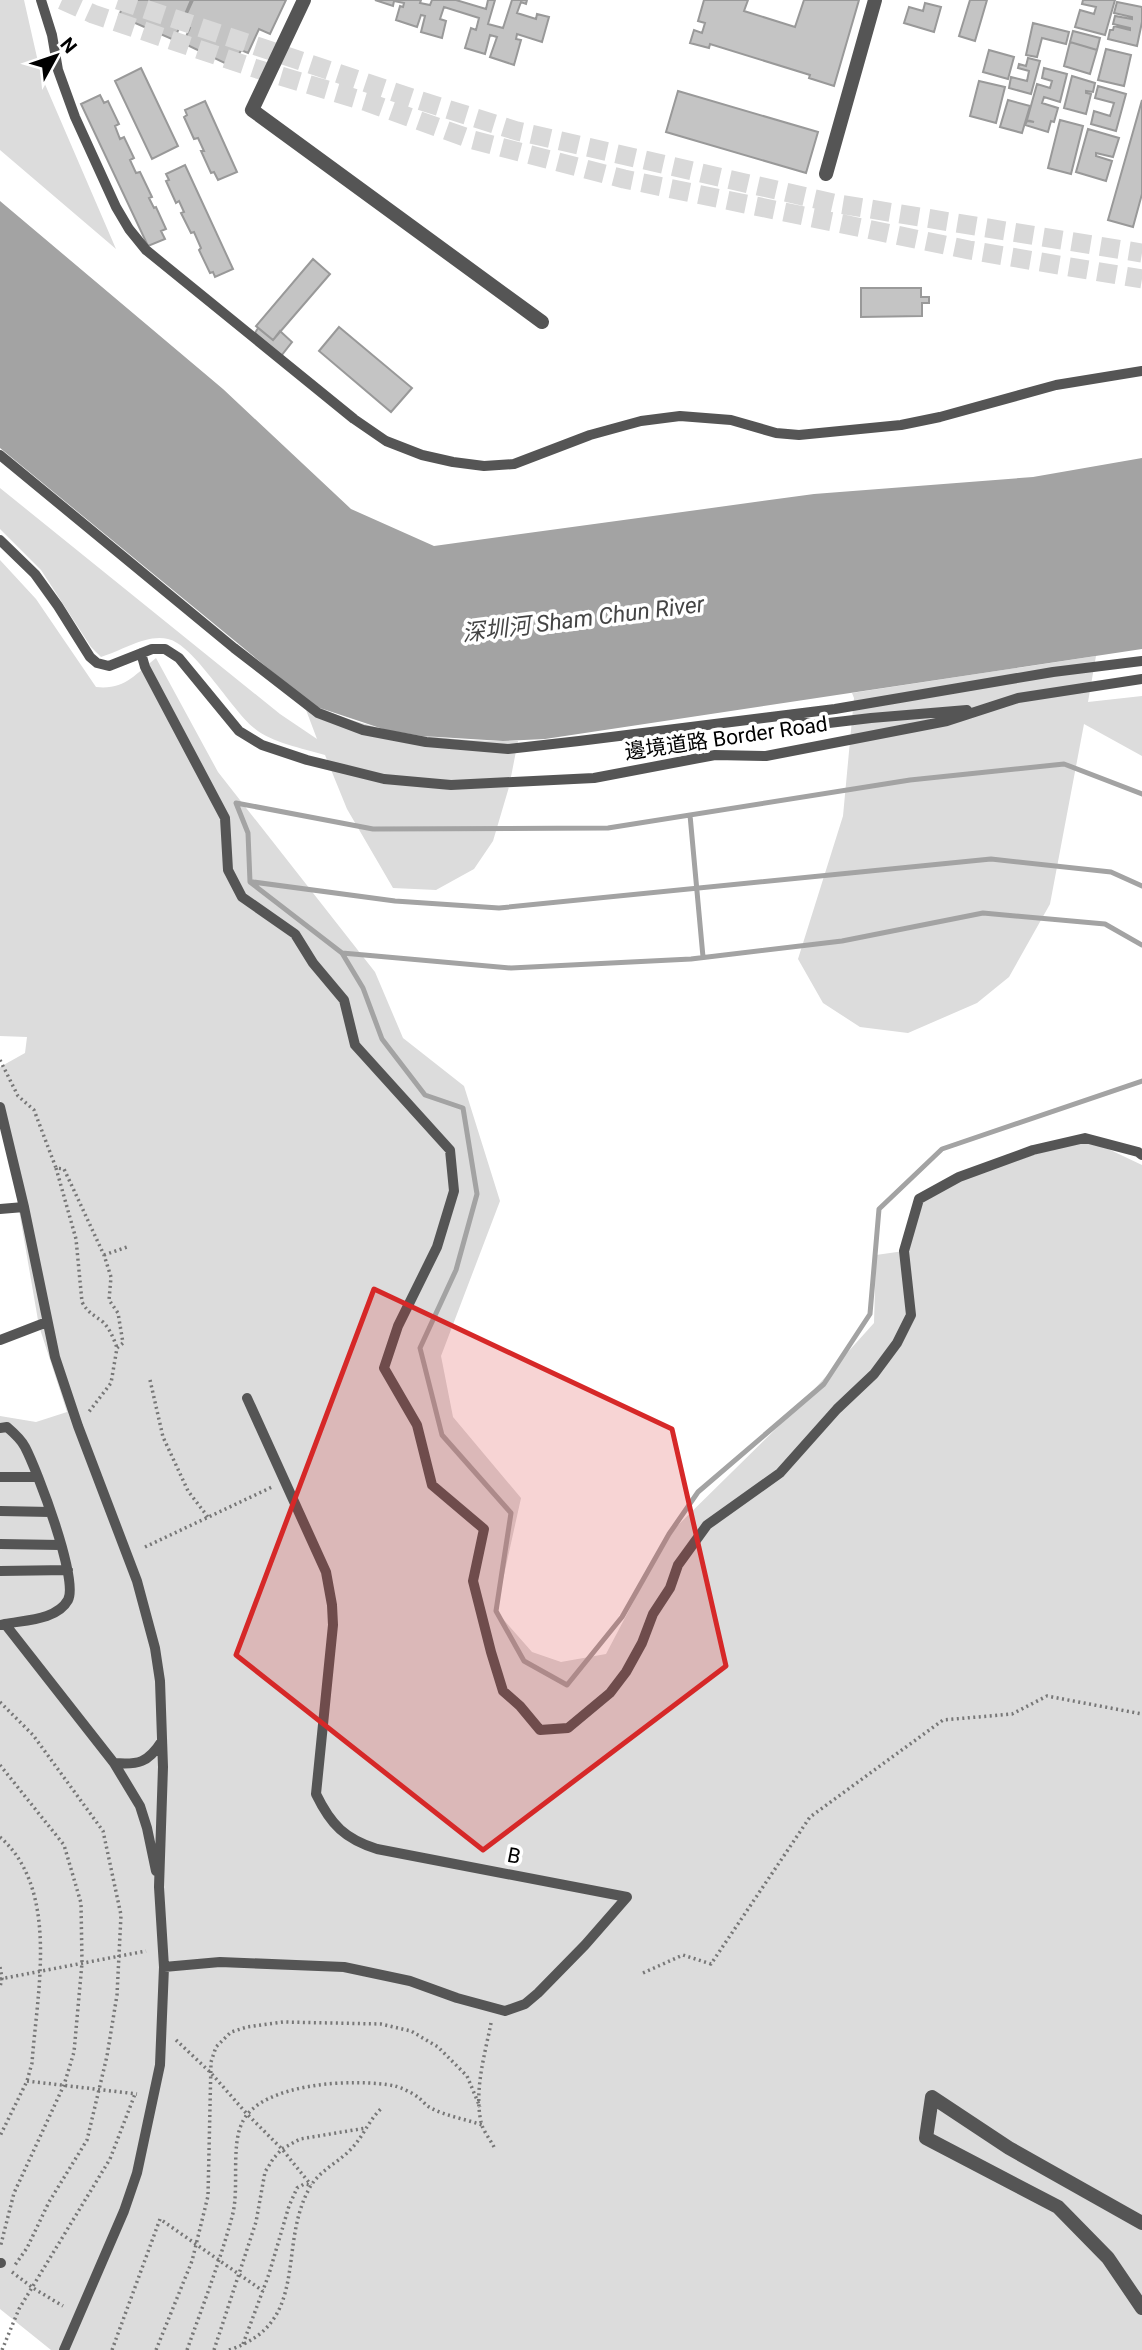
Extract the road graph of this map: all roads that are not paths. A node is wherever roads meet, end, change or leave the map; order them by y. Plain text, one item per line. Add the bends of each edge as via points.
1 (41, 0) edge
2 (304, 0) edge
3 (875, 0) edge
4 (826, 174) dead end
5 (542, 322) dead end
6 (1142, 371) edge
7 (0, 455) edge
8 (0, 540) edge
9 (141, 653) junction
10 (1142, 661) edge
11 (1142, 679) edge
12 (984, 709) junction
13 (789, 715) junction
14 (0, 1107) edge
15 (1142, 1155) edge
16 (24, 1207) junction
17 (0, 1209) edge
18 (47, 1322) junction
19 (0, 1340) edge
20 (247, 1398) dead end
21 (0, 1428) edge
22 (0, 1476) edge
23 (37, 1477) junction
24 (0, 1511) edge
25 (50, 1512) junction
26 (0, 1544) edge
27 (60, 1545) junction
28 (68, 1570) junction
29 (0, 1571) edge
30 (3, 1624) edge
31 (162, 1741) junction
32 (114, 1763) junction
33 (159, 1887) junction
34 (164, 1967) junction
35 (1142, 2223) edge
36 (1142, 2308) edge
37 (64, 2350) edge

1 - 6 lane via 75,117 116,207 146,250 354,419 386,441 422,455 484,466 514,464 590,435 680,416 731,420 799,435 901,425 1056,385
2 - 5 street via 252,110
3 - 4 street
7 - 13 lane via 318,713 363,730 426,742 508,749
8 - 9 lane, 邊境道路 Border Road via 35,574 97,663 109,666
9 - 12 lane, 邊境道路 Border Road via 165,649 179,658 239,731 262,745 384,779 451,785 594,778 715,755 766,755 947,721
9 - 15 lane via 225,818 228,870 242,897 295,934 344,1000 355,1045 450,1150 454,1191 437,1247 398,1326 384,1368 416,1425 432,1485 484,1529 473,1581 491,1652 503,1691 540,1730 568,1728 610,1693 642,1643 678,1565 707,1525 780,1472 874,1374 897,1343 911,1315 904,1251 919,1199 959,1177 1033,1150 1085,1138
10 - 13 lane
11 - 12 lane, 邊境道路 Border Road via 1017,698
12 - 13 lane via 812,725
14 - 16 lane
16 - 17 lane
16 - 18 lane
18 - 19 lane
18 - 31 lane via 78,1426 137,1581 155,1648
20 - 34 lane, B via 326,1573 333,1625 316,1794 326,1814 350,1838 377,1849 627,1897 538,1993 505,2011 410,1981 344,1967 220,1962
21 - 23 lane via 7,1427 16,1435
22 - 23 lane
23 - 25 lane
24 - 25 lane
25 - 27 lane
26 - 27 lane
27 - 28 lane
28 - 29 lane
28 - 30 lane via 70,1598 61,1609
30 - 32 lane
31 - 32 lane via 135,1765
31 - 33 lane
32 - 33 lane via 147,1828
33 - 34 lane
34 - 37 lane via 160,2065 137,2173
35 - 36 street via 1009,2148 932,2097 926,2138 1058,2207 1108,2258

